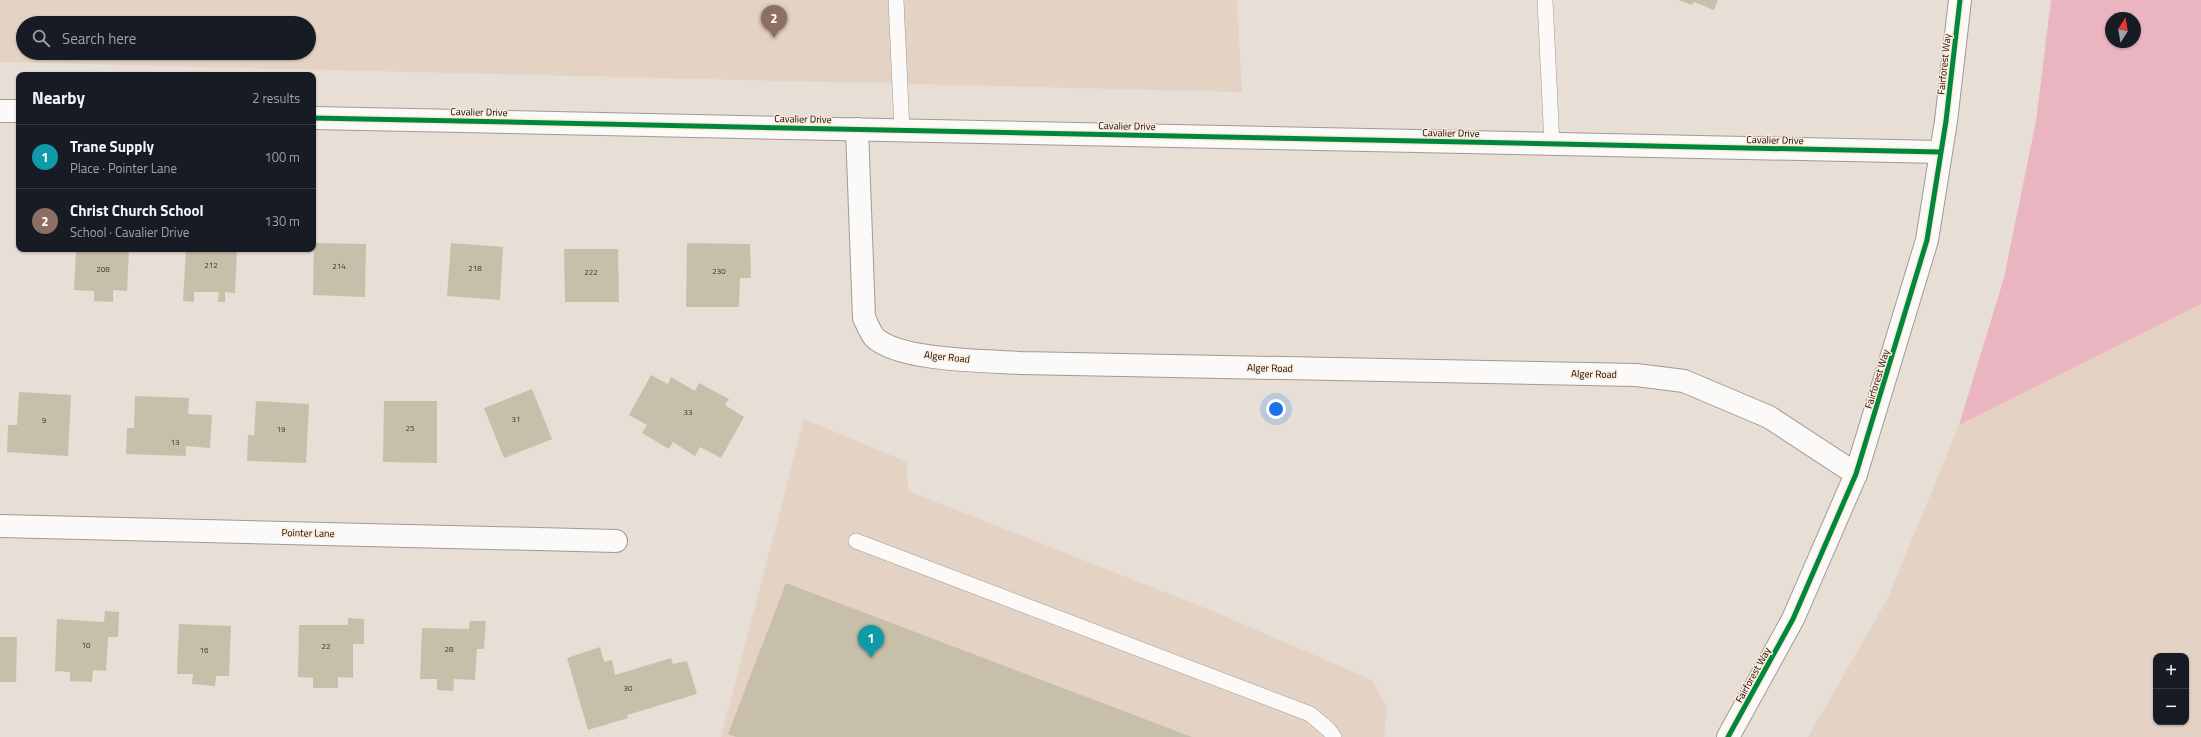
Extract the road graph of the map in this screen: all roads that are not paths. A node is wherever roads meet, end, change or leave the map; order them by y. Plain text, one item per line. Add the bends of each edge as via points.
1 (896, 0) edge
2 (1545, 0) edge
3 (1960, 0) edge
4 (0, 111) edge
5 (16, 111) edge
6 (316, 118) edge
7 (857, 129) junction
8 (902, 130) junction
9 (1552, 145) junction
10 (1940, 152) junction
11 (1856, 474) junction
12 (0, 526) edge
13 (616, 541) dead end
14 (856, 541) dead end
15 (1334, 737) edge
16 (1728, 737) edge

1 - 8 lane
2 - 9 lane
3 - 10 street, Fairforest Way
4 - 5 street
6 - 7 street, Cavalier Drive
7 - 8 street, Cavalier Drive
7 - 11 street, Alger Road via 864,318 874,337 899,350 936,358 1021,362 1636,375 1684,381 1769,417
8 - 9 street, Cavalier Drive
9 - 10 street, Cavalier Drive
10 - 11 street, Fairforest Way via 1927,240 1905,320
11 - 16 street, Fairforest Way via 1793,619
12 - 13 street, Pointer Lane
14 - 15 lane via 1310,714

